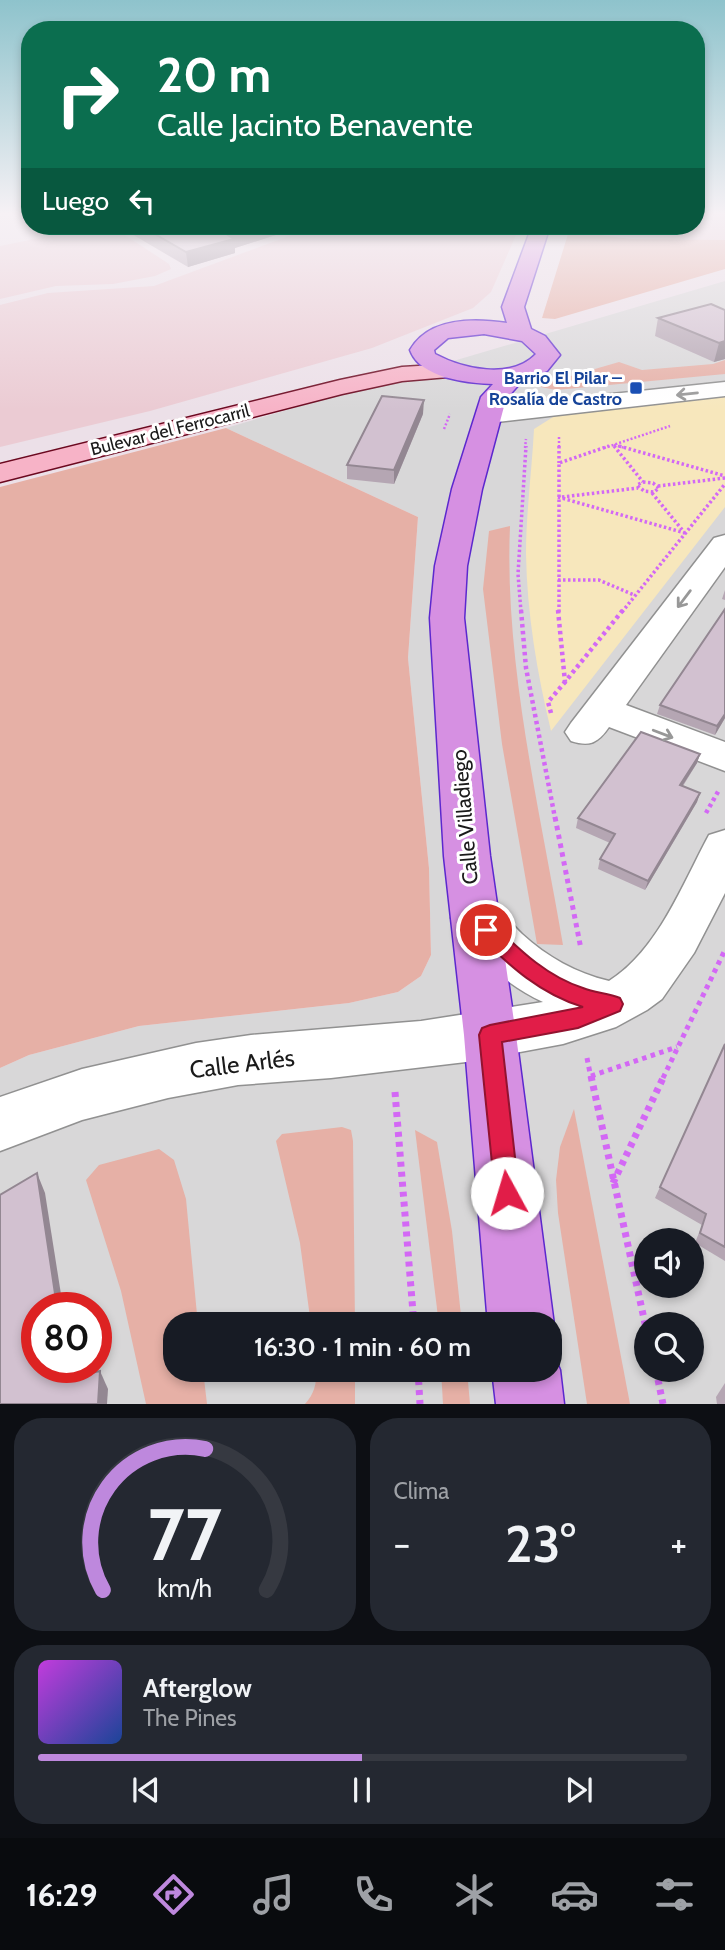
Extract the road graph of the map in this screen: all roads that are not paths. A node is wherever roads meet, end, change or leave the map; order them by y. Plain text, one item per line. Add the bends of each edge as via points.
1 (523, 279) edge
2 (513, 307) junction
3 (478, 327) junction
4 (521, 333) junction
5 (425, 358) junction
6 (462, 373) junction
7 (515, 374) junction
8 (340, 387) junction
9 (725, 389) edge
10 (491, 406) junction
11 (0, 472) edge
12 (725, 545) edge
13 (725, 757) edge
14 (725, 847) edge
15 (475, 918) junction
16 (588, 1006) junction
17 (490, 1035) junction
18 (0, 1125) edge
19 (520, 1312) edge
20 (527, 1382) edge
21 (530, 1404) edge

1 - 2 highway
2 - 3 highway
2 - 4 highway
3 - 4 highway
3 - 5 highway via 434,336 425,342
4 - 7 highway via 545,346 548,355 544,363
5 - 6 highway
5 - 8 main road, Bulevar del Ferrocarril
6 - 7 highway
6 - 8 main road, Bulevar del Ferrocarril via 402,374
6 - 10 highway
7 - 10 highway, Calle Villadiego
8 - 11 main road, Bulevar del Ferrocarril
9 -> 10 street
10 - 15 highway, Calle Villadiego via 451,566 447,618
12 -> 13 street via 593,721
14 - 16 street via 671,947 645,983
15 - 16 street via 521,963
15 - 17 highway, Calle Villadiego
16 - 17 street, Calle Arlés
17 - 18 street, Calle Arlés via 227,1063 144,1078 37,1109
17 - 19 highway, Calle Villadiego
20 - 21 highway

